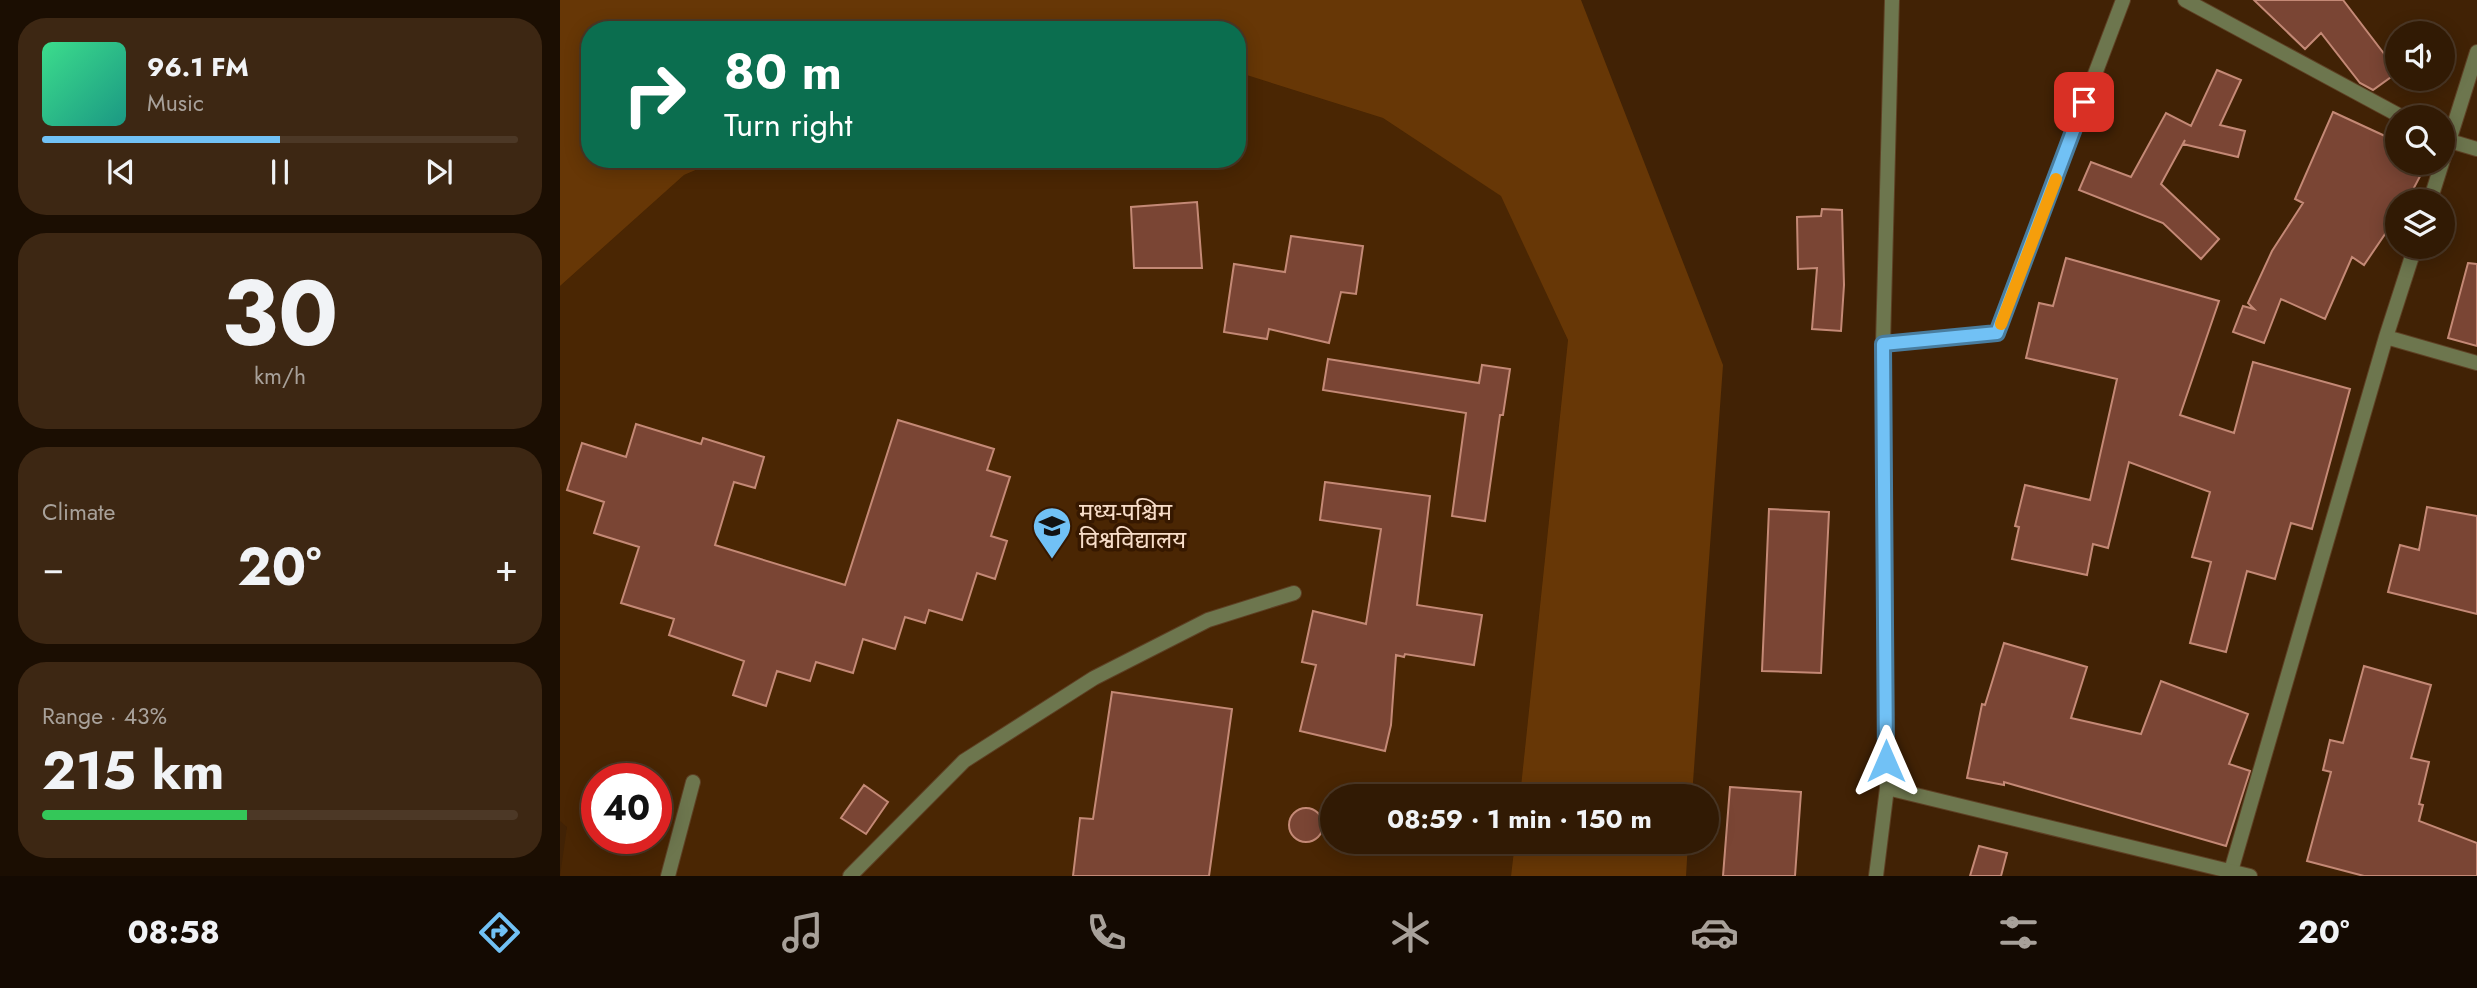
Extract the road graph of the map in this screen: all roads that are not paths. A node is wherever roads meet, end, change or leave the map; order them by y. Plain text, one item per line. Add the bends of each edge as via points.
1 (1892, 0) edge
2 (2123, 0) edge
3 (2192, 2) edge
4 (2477, 52) edge
5 (2385, 108) edge
6 (2455, 114) edge
7 (2455, 143) edge
8 (2477, 149) edge
9 (2411, 259) edge
10 (2386, 337) junction
11 (1883, 344) junction
12 (2477, 363) edge
13 (1293, 593) dead end
14 (693, 782) dead end
15 (1887, 788) junction
16 (2231, 871) junction
17 (668, 876) edge
18 (850, 876) edge
19 (1876, 876) edge
20 (2250, 876) edge

1 - 11 street
2 - 11 street via 1997,333
3 - 5 street
4 - 6 street
7 - 8 street
9 - 10 street
10 - 12 street
10 - 16 street
11 - 15 street
13 - 18 street via 1208,620 1094,678 1018,726 964,761
14 - 17 street
15 - 16 street
15 - 19 street
16 - 20 street

